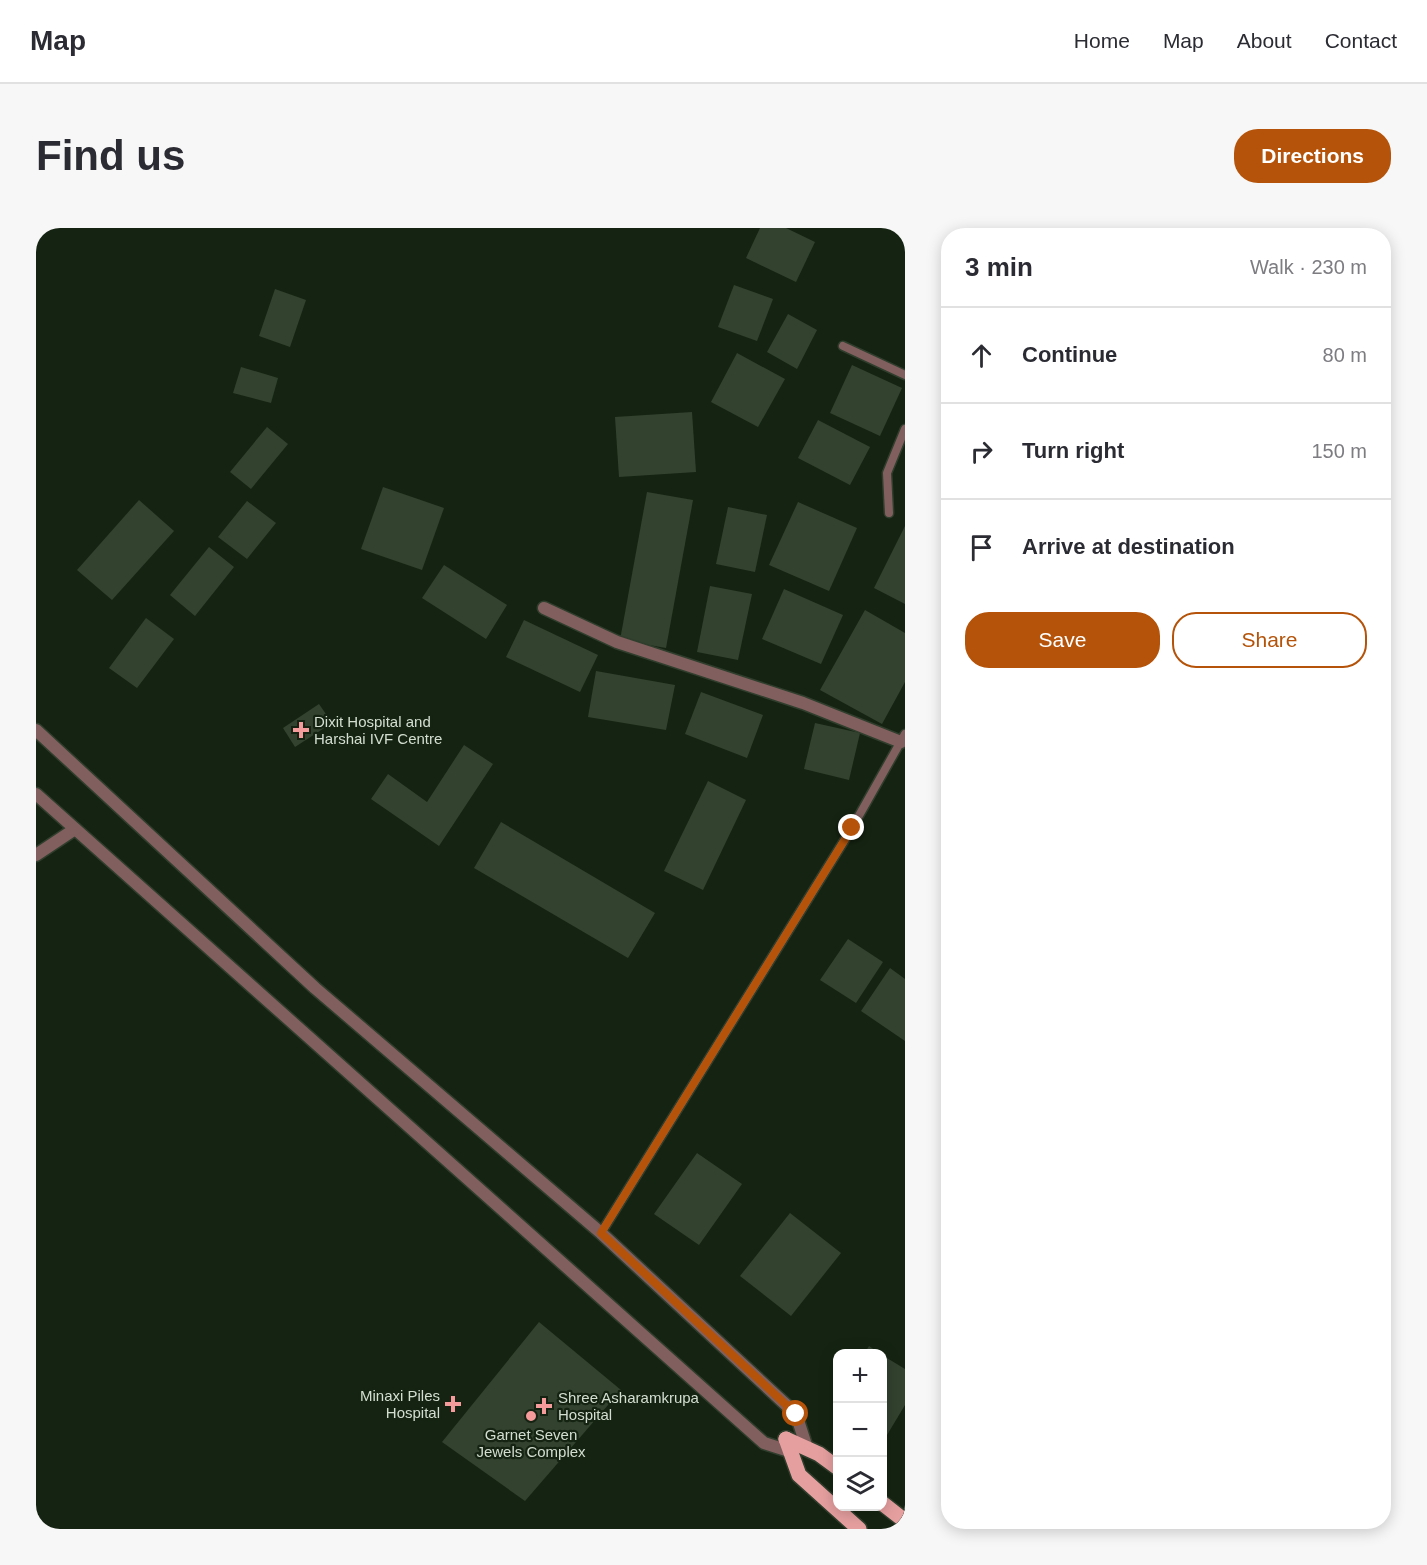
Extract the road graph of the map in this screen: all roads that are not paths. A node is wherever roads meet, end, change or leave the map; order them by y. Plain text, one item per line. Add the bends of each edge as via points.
1 (843, 346) dead end
2 (905, 375) edge
3 (905, 429) edge
4 (889, 513) dead end
5 (544, 608) dead end
6 (36, 730) edge
7 (903, 738) edge
8 (36, 794) edge
9 (75, 829) junction
10 (36, 855) edge
11 (601, 1233) junction
12 (787, 1445) junction
13 (807, 1448) junction
14 (833, 1465) edge
15 (887, 1507) edge
16 (905, 1521) edge
17 (860, 1529) edge

1 - 2 lane
3 - 4 lane via 887,474
5 - 7 street via 617,642
6 - 11 street via 315,988
7 - 11 lane via 852,828
8 - 9 street
9 - 10 street
9 - 12 street via 764,1443
11 - 13 street via 796,1414
12 - 13 main road
12 - 17 main road via 799,1474
13 - 14 main road
15 - 16 main road

